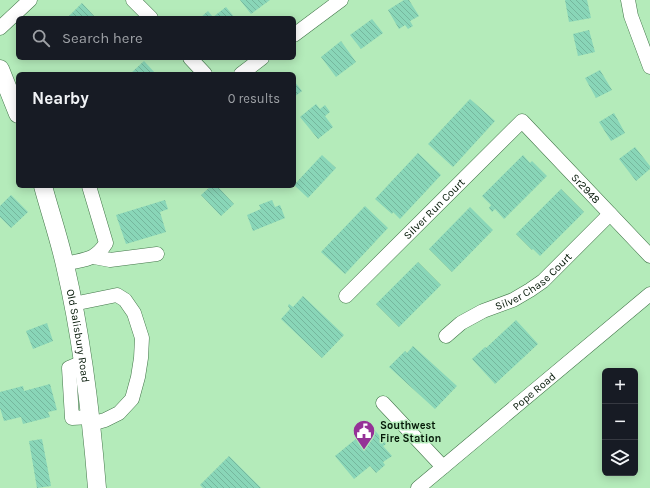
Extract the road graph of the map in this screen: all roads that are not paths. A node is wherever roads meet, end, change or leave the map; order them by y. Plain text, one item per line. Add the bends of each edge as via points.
1 (30, 0) edge
2 (133, 0) edge
3 (341, 0) edge
4 (628, 0) edge
5 (149, 16) edge
6 (0, 28) edge
7 (296, 34) edge
8 (192, 60) edge
9 (259, 60) edge
10 (650, 67) edge
11 (0, 69) edge
12 (203, 72) edge
13 (244, 72) edge
14 (16, 109) edge
15 (522, 121) joint
16 (44, 188) edge
17 (90, 188) edge
18 (610, 214) junction
19 (157, 254) dead end
20 (650, 256) edge
21 (94, 257) junction
22 (65, 264) junction
23 (650, 294) edge
24 (346, 296) dead end
25 (73, 304) junction
26 (446, 336) dead end
27 (384, 403) dead end
28 (90, 420) junction
29 (443, 467) junction
30 (97, 488) edge
31 (418, 488) edge

1 - 6 street
2 - 5 street
3 - 7 street
4 - 10 street via 631,16
8 - 12 street
9 - 13 street
11 - 14 main road
15 - 18 street, Sr2948
15 - 24 street, Silver Run Court
16 - 22 main road, Old Salisbury Road
17 - 21 street via 106,243
18 - 20 street, Sr2948
18 - 26 street, Silver Chase Court via 534,287 513,300 483,311 461,323
19 - 21 street via 110,260
21 - 22 street
22 - 25 main road, Old Salisbury Road
23 - 29 street, Pope Road
25 - 28 main road, Old Salisbury Road
25 - 28 street via 117,295 125,300 134,313 142,338 141,358 132,399 119,413 106,420
27 - 29 street
28 - 30 main road, Old Salisbury Road
29 - 31 street, Pope Road

